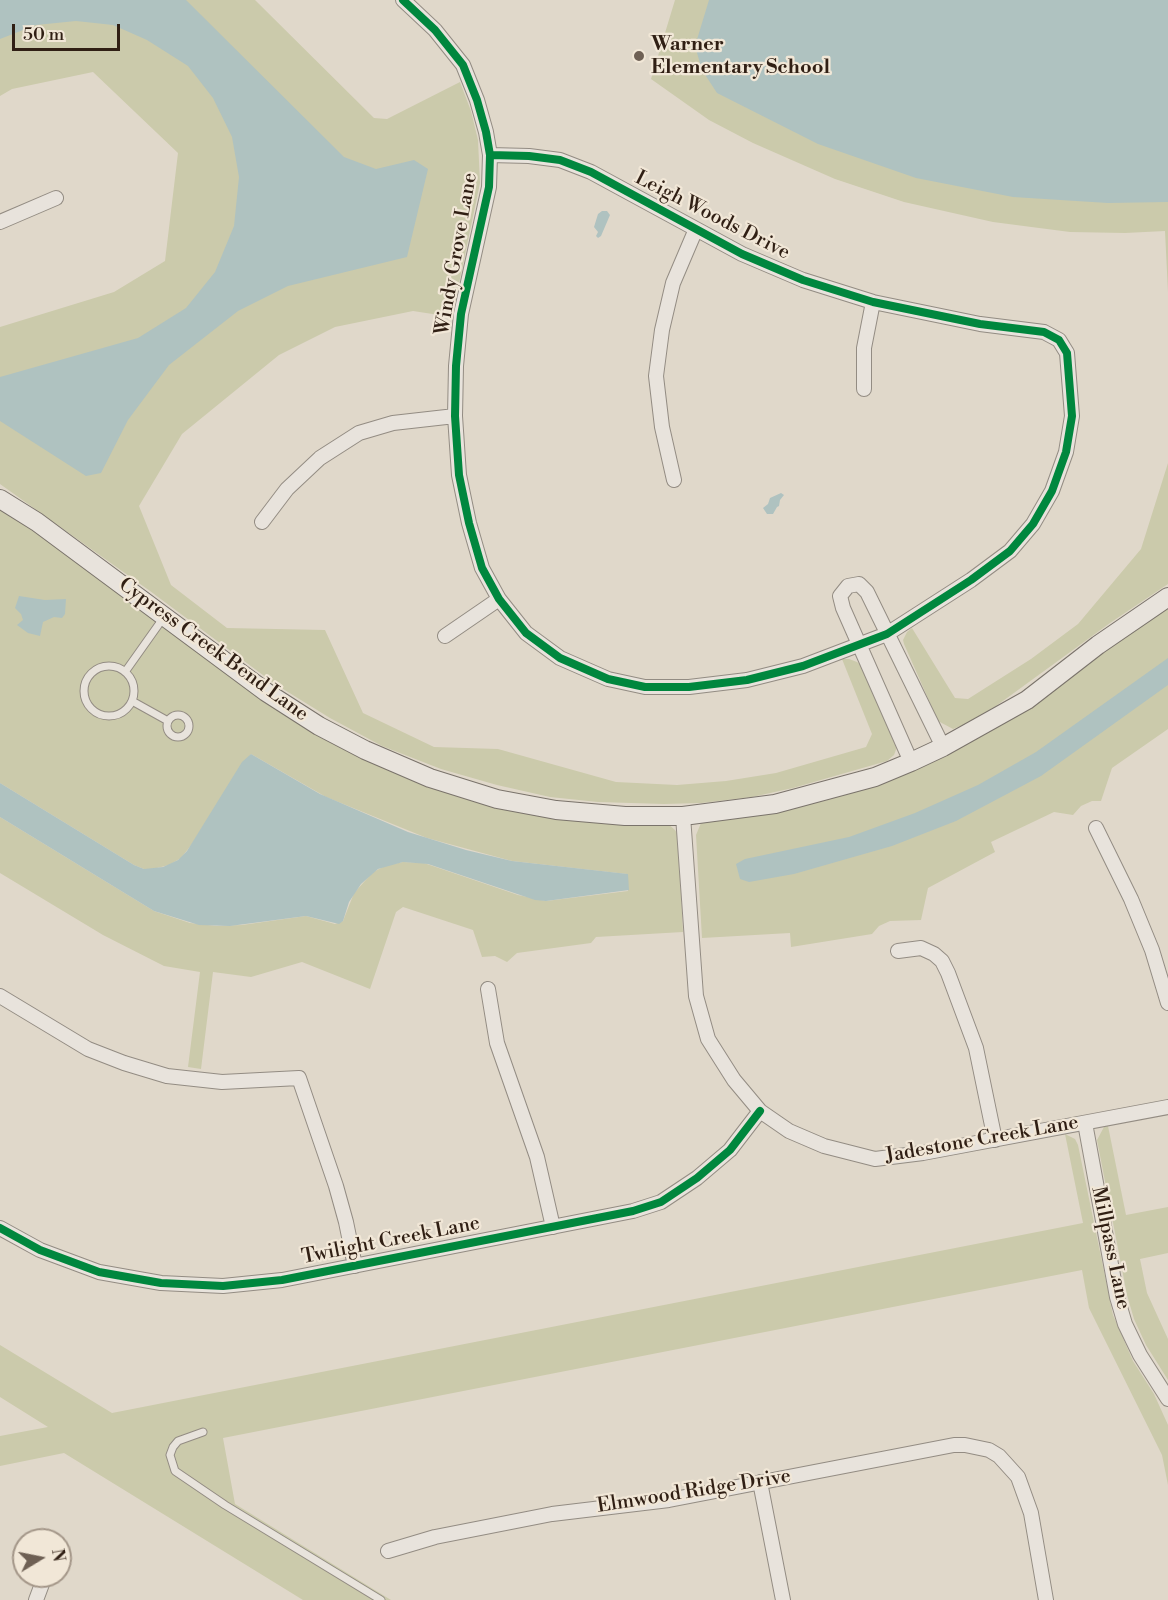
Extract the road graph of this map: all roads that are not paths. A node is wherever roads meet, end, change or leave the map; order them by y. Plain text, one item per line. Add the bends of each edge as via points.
1 (403, 0) edge
2 (490, 155) junction
3 (56, 198) dead end
4 (0, 222) edge
5 (696, 229) junction
6 (873, 302) junction
7 (1059, 340) joint
8 (864, 389) dead end
9 (455, 416) junction
10 (674, 480) dead end
11 (0, 499) edge
12 (262, 522) dead end
13 (1168, 597) edge
14 (499, 599) junction
15 (165, 617) junction
16 (887, 634) junction
17 (445, 636) dead end
18 (859, 646) junction
19 (125, 672) junction
20 (132, 701) junction
21 (168, 722) dead end
22 (943, 747) junction
23 (911, 762) junction
24 (683, 816) junction
25 (1096, 828) dead end
26 (898, 951) dead end
27 (488, 989) dead end
28 (0, 996) edge
29 (1168, 1003) edge
30 (1168, 1107) edge
31 (760, 1111) junction
32 (1085, 1123) junction
33 (995, 1140) junction
34 (553, 1227) junction
35 (0, 1228) edge
36 (355, 1266) junction
37 (1168, 1400) edge
38 (203, 1432) dead end
39 (760, 1482) junction
40 (388, 1551) dead end
41 (381, 1600) edge
42 (783, 1600) edge
43 (1046, 1600) edge

1 - 2 street, Windy Grove Lane via 435,30 463,65 477,100
2 - 5 street, Leigh Woods Drive via 560,160 591,172
2 - 9 street, Windy Grove Lane via 489,187 461,314
3 - 4 street
5 - 6 street, Leigh Woods Drive via 802,280
5 - 10 street via 673,283 656,376
6 - 7 street, Leigh Woods Drive via 980,324 1044,332
6 - 8 street via 864,348
7 - 16 street, Windy Grove Lane via 1067,353 1072,416 1066,452 1052,491 1033,524 1010,551
9 - 12 street via 393,423 359,433 320,458 287,489
9 - 14 street, Windy Grove Lane via 459,475 469,523 482,568
11 - 15 street, Cypress Creek Bend Lane
13 - 22 street, Cypress Creek Bend Lane via 1027,700
14 - 17 street
14 - 18 street, Windy Grove Lane via 526,633 560,658 608,679 645,687 689,687 747,680
15 - 19 lane
15 - 24 street, Cypress Creek Bend Lane via 319,726 430,778 497,799 556,810
16 - 18 street, Windy Grove Lane
16 - 18 street via 867,592 859,584 848,586 840,596
16 - 22 street
18 - 23 street
19 - 20 lane via 134,684
19 - 20 lane via 110,666 95,670 85,684 84,700 96,713 111,716 124,711
20 - 21 lane
22 - 23 street, Cypress Creek Bend Lane
23 - 24 street, Cypress Creek Bend Lane via 875,777 775,804
24 - 31 street, Jadestone Creek Lane via 696,996 708,1039
25 - 29 street via 1152,950
26 - 33 street via 921,948 942,961 976,1048
27 - 34 street via 497,1043 537,1157
28 - 36 street via 87,1049 124,1064 222,1082 299,1078 336,1186
30 - 32 street, Jadestone Creek Lane
31 - 33 street, Jadestone Creek Lane via 789,1131 815,1142 875,1159
31 - 34 street, Twilight Creek Lane via 730,1150 661,1202
32 - 33 street, Jadestone Creek Lane
32 - 37 street, Millpass Lane via 1125,1324
34 - 36 street, Twilight Creek Lane
35 - 36 street, Twilight Creek Lane via 40,1250 99,1272 161,1283 223,1286
38 - 41 lane via 178,1441 173,1447 170,1455 175,1471
39 - 40 street, Elmwood Ridge Drive via 669,1500 552,1514 435,1537
39 - 42 street
39 - 43 street, Elmwood Ridge Drive via 954,1445 977,1447 999,1456 1018,1477 1025,1492

